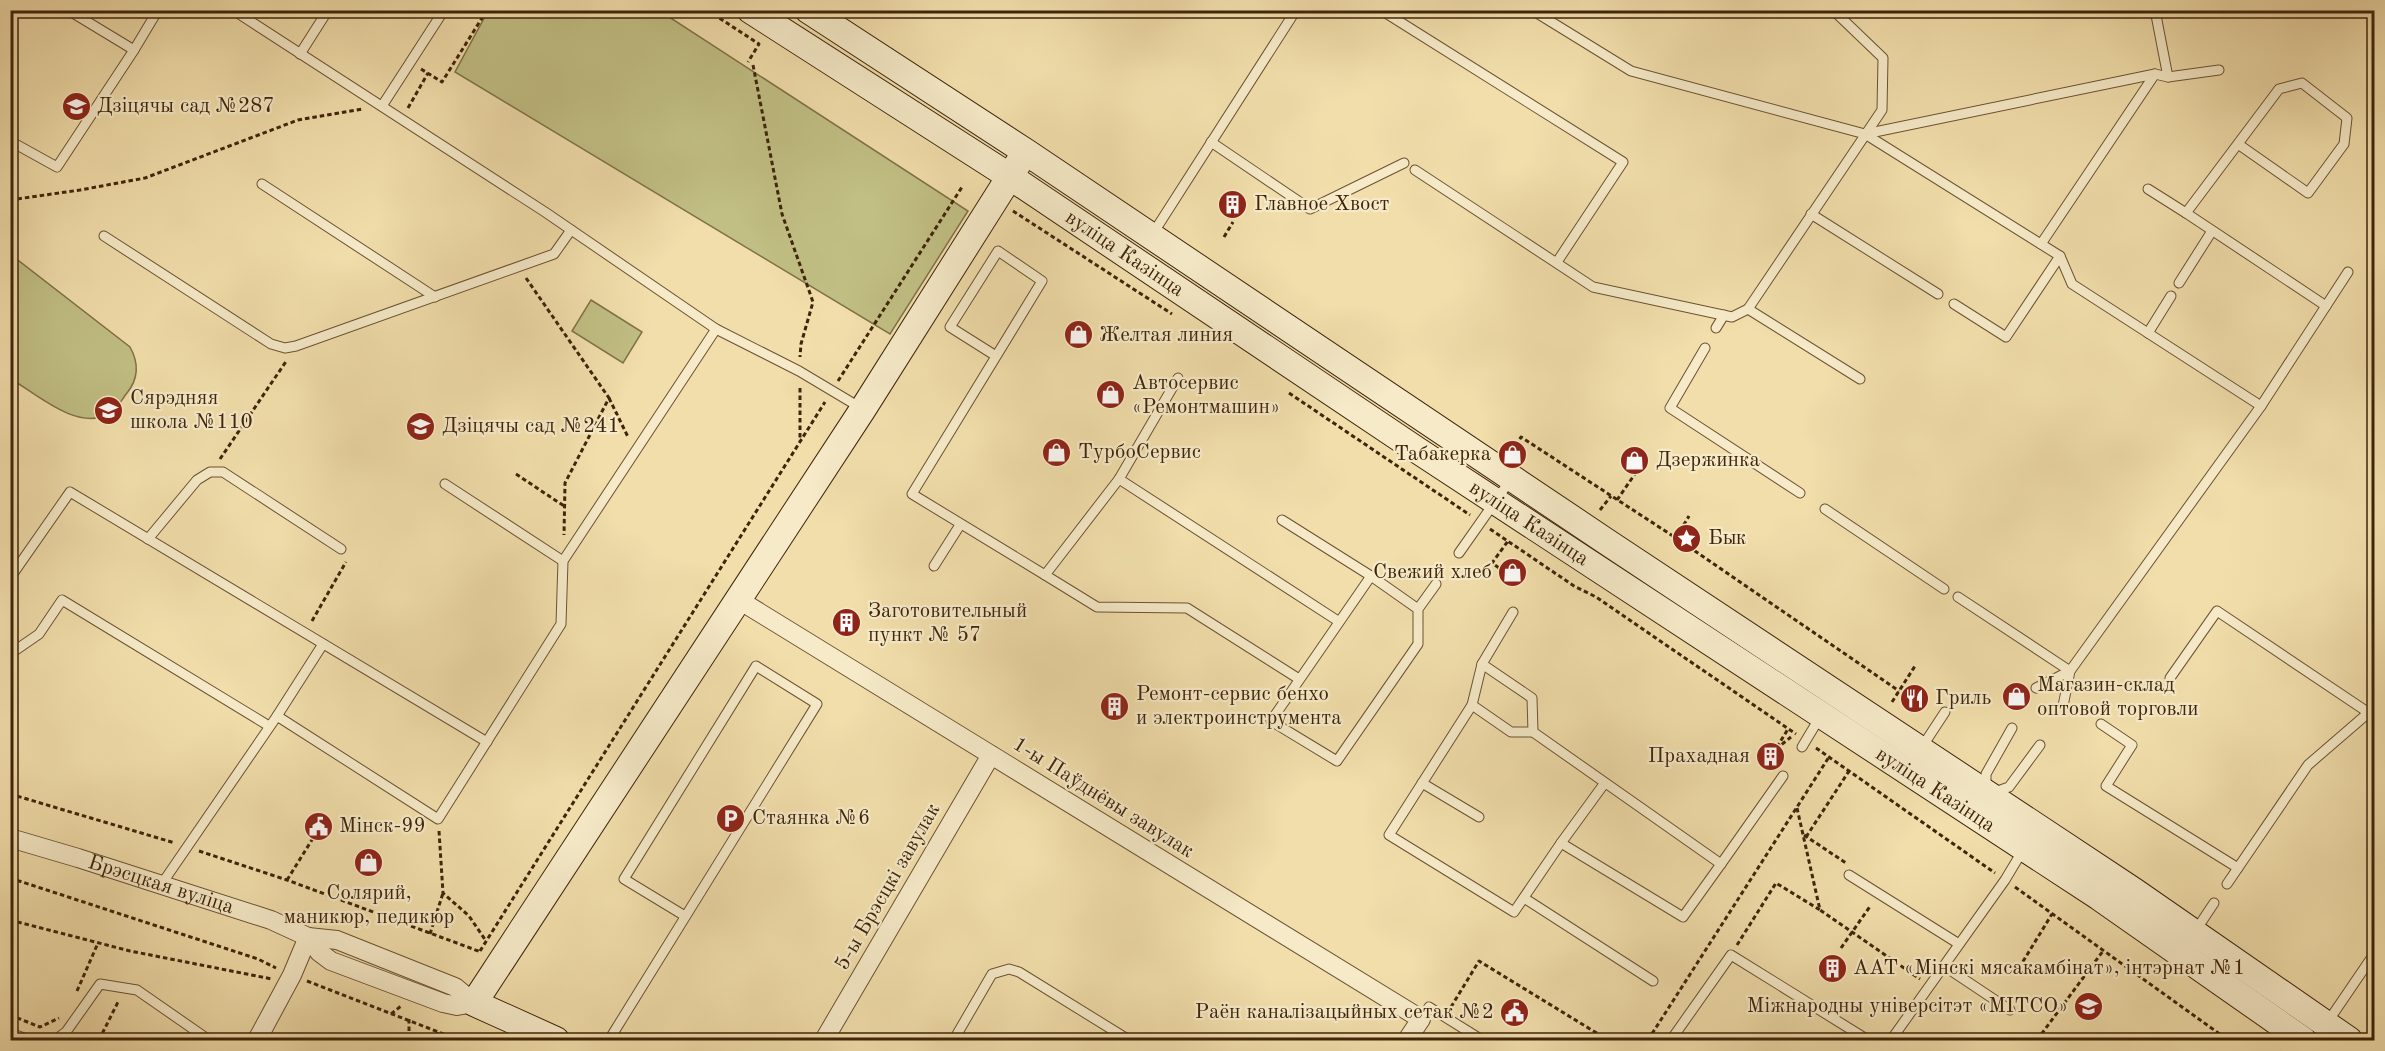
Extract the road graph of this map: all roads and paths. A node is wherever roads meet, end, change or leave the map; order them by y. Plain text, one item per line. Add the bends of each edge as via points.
1 (68, 10) edge
2 (158, 10) edge
3 (233, 10) edge
4 (328, 10) edge
5 (444, 10) edge
6 (487, 10) edge
7 (515, 10) edge
8 (525, 10) edge
9 (706, 10) edge
10 (750, 10) edge
11 (808, 10) edge
12 (1296, 10) edge
13 (1381, 10) edge
14 (1532, 10) edge
15 (1833, 10) edge
16 (2155, 10) edge
17 (134, 50) junction
18 (300, 54) junction
19 (411, 62) junction
20 (748, 62) dead end
21 (753, 65) dead end
22 (2219, 70) dead end
23 (428, 73) junction
24 (2155, 74) junction
25 (2168, 77) junction
26 (382, 106) junction
27 (402, 120) junction
28 (1865, 134) junction
29 (10, 141) edge
30 (1212, 142) junction
31 (2238, 144) junction
32 (1026, 152) junction
33 (1404, 163) dead end
34 (1415, 170) dead end
35 (1009, 176) junction
36 (262, 184) dead end
37 (962, 188) dead end
38 (2148, 189) dead end
39 (10, 200) edge
40 (1005, 206) dead end
41 (2186, 213) junction
42 (1811, 214) junction
43 (1233, 222) dead end
44 (571, 230) junction
45 (2212, 231) junction
46 (104, 236) dead end
47 (1150, 237) junction
48 (1224, 237) dead end
49 (2041, 244) junction
50 (2060, 256) junction
51 (1557, 262) junction
52 (519, 266) junction
53 (2348, 272) dead end
54 (2179, 284) dead end
55 (1938, 294) dead end
56 (2171, 296) dead end
57 (435, 297) junction
58 (1954, 304) dead end
59 (2326, 306) junction
60 (1748, 309) junction
61 (1174, 315) dead end
62 (1724, 315) junction
63 (1272, 319) junction
64 (1716, 328) dead end
65 (716, 329) junction
66 (2148, 333) junction
67 (1256, 342) junction
68 (296, 346) junction
69 (1705, 348) dead end
70 (996, 356) junction
71 (799, 371) junction
72 (1178, 378) dead end
73 (1860, 379) dead end
74 (832, 390) junction
75 (1289, 392) dead end
76 (609, 398) junction
77 (2260, 406) junction
78 (863, 409) junction
79 (800, 443) junction
80 (635, 452) junction
81 (1516, 468) junction
82 (1637, 471) dead end
83 (210, 472) junction
84 (516, 474) dead end
85 (1119, 479) junction
86 (445, 484) dead end
87 (1800, 493) dead end
88 (1611, 496) junction
89 (1496, 500) junction
90 (1617, 500) junction
91 (1592, 505) dead end
92 (564, 506) junction
93 (1825, 509) dead end
94 (1689, 516) dead end
95 (1282, 520) dead end
96 (1481, 523) junction
97 (960, 525) junction
98 (1676, 538) junction
99 (148, 539) junction
100 (1508, 541) junction
101 (341, 549) joint
102 (1459, 553) dead end
103 (563, 561) junction
104 (934, 566) dead end
105 (1505, 572) dead end
106 (1045, 575) junction
107 (1371, 576) junction
108 (10, 578) edge
109 (1436, 584) dead end
110 (1944, 589) dead end
111 (1958, 597) dead end
112 (739, 600) junction
113 (1418, 609) junction
114 (1513, 612) dead end
115 (1338, 621) junction
116 (305, 633) junction
117 (323, 644) junction
118 (10, 654) edge
119 (1482, 664) junction
120 (1915, 666) dead end
121 (2070, 671) junction
122 (2170, 678) dead end
123 (1299, 679) junction
124 (2036, 688) dead end
125 (1899, 690) junction
126 (1892, 702) dead end
127 (1472, 705) junction
128 (1828, 705) junction
129 (2063, 706) dead end
130 (2372, 710) edge
131 (1945, 712) dead end
132 (277, 716) junction
133 (2101, 724) dead end
134 (269, 726) junction
135 (2012, 728) dead end
136 (1788, 729) junction
137 (1533, 732) junction
138 (487, 742) junction
139 (1804, 744) joint
140 (2040, 745) dead end
141 (1920, 750) junction
142 (991, 755) junction
143 (1829, 757) junction
144 (1849, 771) junction
145 (1783, 776) dead end
146 (1422, 783) junction
147 (1604, 784) junction
148 (10, 794) edge
149 (1980, 805) junction
150 (1797, 808) junction
151 (1479, 817) dead end
152 (438, 819) junction
153 (315, 835) dead end
154 (1806, 837) dead end
155 (10, 838) edge
156 (2030, 838) junction
157 (1561, 843) junction
158 (188, 847) junction
159 (1721, 864) junction
160 (2238, 868) junction
161 (1850, 875) dead end
162 (10, 879) edge
163 (286, 880) junction
164 (2005, 880) junction
165 (2227, 884) dead end
166 (161, 885) junction
167 (443, 893) junction
168 (1880, 893) junction
169 (1524, 898) junction
170 (2214, 903) dead end
171 (1820, 910) junction
172 (2052, 914) junction
173 (685, 916) junction
174 (10, 920) edge
175 (1852, 932) junction
176 (430, 934) junction
177 (308, 938) junction
178 (486, 941) junction
179 (98, 943) junction
180 (1959, 944) junction
181 (2186, 944) junction
182 (1841, 948) dead end
183 (2103, 951) junction
184 (2374, 954) edge
185 (1731, 955) junction
186 (489, 958) junction
187 (1944, 966) junction
188 (2019, 968) dead end
189 (290, 979) junction
190 (1653, 981) dead end
191 (1930, 985) junction
192 (125, 988) junction
193 (73, 1000) dead end
194 (474, 1003) junction
195 (2010, 1010) dead end
196 (10, 1016) edge
197 (60, 1017) dead end
198 (1444, 1018) junction
199 (409, 1019) junction
200 (1421, 1019) junction
201 (438, 1032) junction
202 (10, 1033) edge
203 (2320, 1033) edge
204 (956, 1036) dead end
205 (826, 1040) edge
206 (29, 1041) edge
207 (55, 1041) edge
208 (99, 1041) edge
209 (209, 1041) edge
210 (257, 1041) edge
211 (409, 1041) edge
212 (435, 1041) edge
213 (459, 1041) edge
214 (556, 1041) edge
215 (609, 1041) edge
216 (1129, 1041) edge
217 (1407, 1041) edge
218 (1482, 1041) edge
219 (1608, 1041) edge
220 (1648, 1041) edge
221 (1671, 1041) edge
222 (1868, 1041) edge
223 (1891, 1041) edge
224 (2037, 1041) edge
225 (2228, 1041) edge
226 (2303, 1041) edge
227 (2349, 1041) edge

1 - 17 lane
2 - 17 lane
3 - 18 lane
4 - 18 lane
5 - 19 lane
6 - 23 path via 442,82
7 - 8 path
9 - 20 path via 759,44
10 - 35 main road, вуліца Казінца
11 - 32 main road, вуліца Казінца
12 - 30 lane
13 - 51 lane via 1623,162
14 - 28 lane via 1631,71
15 - 28 lane via 1883,58 1882,110
16 - 25 lane
17 - 29 lane via 57,167
18 - 26 lane
19 - 23 path
19 - 26 lane
21 - 71 path via 782,214 813,302 801,344
22 - 25 lane
23 - 27 path
24 - 25 lane
24 - 28 lane
24 - 49 lane
26 - 27 lane
26 - 39 path via 298,120 145,178
27 - 44 lane
28 - 42 lane
28 - 49 lane
30 - 33 lane via 1310,209
30 - 47 lane
31 - 31 lane via 2308,193 2344,144 2347,118 2302,83 2278,89
31 - 41 lane
32 - 35 main road
32 - 47 main road, вуліца Казінца
34 - 51 lane
35 - 67 main road, вуліца Казінца
35 - 78 main road
36 - 57 lane
37 - 74 path
38 - 41 lane
40 - 61 path
41 - 45 lane
42 - 55 lane
42 - 60 lane
43 - 48 path
44 - 52 lane via 554,254
44 - 65 lane
45 - 54 lane
45 - 59 lane
46 - 68 lane via 271,344
47 - 63 main road, вуліца Казінца
49 - 50 lane
50 - 58 lane via 2007,337
50 - 66 lane via 2072,284
51 - 62 lane via 1593,287
52 - 57 lane
52 - 76 path
53 - 59 lane
56 - 66 lane
57 - 68 lane
59 - 77 lane
60 - 62 lane via 1732,317
60 - 73 lane
62 - 64 lane
63 - 67 main road via 1273,334 1268,340
63 - 81 main road, вуліца Казінца
65 - 71 lane
65 - 80 lane
66 - 77 lane
67 - 89 main road, вуліца Казінца
68 - 83 path
69 - 87 lane via 1670,408
70 - 70 lane via 1042,281 998,251 950,327
70 - 97 lane via 912,494
71 - 74 lane
71 - 79 path
72 - 85 lane
74 - 78 lane
74 - 79 path
75 - 96 path
76 - 80 path
76 - 92 path via 565,483
77 - 121 lane
78 - 112 main road
79 - 178 path
80 - 103 lane
81 - 88 path via 1512,451 1521,436
81 - 89 lane
81 - 128 main road, вуліца Казінца
82 - 90 path
83 - 99 lane via 197,480
83 - 101 lane via 223,472
84 - 92 path
85 - 106 lane
85 - 115 lane
86 - 103 lane
88 - 90 path
88 - 91 path via 1601,511
89 - 96 lane
89 - 128 main road, вуліца Казінца
90 - 98 path
92 - 103 path
93 - 110 lane
94 - 98 path
95 - 107 lane
96 - 100 path
96 - 102 lane
97 - 104 lane
97 - 106 lane
98 - 125 path
99 - 108 lane via 69,492
99 - 116 lane
100 - 105 path via 1492,563
100 - 136 path
101 - 116 path via 348,557
103 - 138 lane via 561,624
106 - 123 lane via 1097,607 1187,608
107 - 113 lane
107 - 115 lane
109 - 113 lane
111 - 121 lane
112 - 142 street, 1-ы Паўднёвы завулак
112 - 186 main road
113 - 123 lane via 1418,644 1337,761 1271,721
114 - 119 lane
115 - 123 lane
116 - 117 lane
117 - 132 lane
117 - 138 lane
118 - 134 lane via 39,634 62,600
119 - 127 lane
119 - 137 lane via 1532,698
120 - 125 path
121 - 124 lane
121 - 129 lane
122 - 130 lane via 2217,611
125 - 126 path
127 - 137 lane via 1511,732
127 - 146 lane
128 - 139 lane
128 - 141 main road, вуліца Казінца
128 - 149 main road, вуліца Казінца
130 - 160 lane via 2308,765
131 - 141 lane
132 - 134 lane
132 - 152 lane
133 - 160 lane via 2132,744 2106,786
134 - 158 lane
135 - 149 lane via 1986,774
136 - 136 path via 1796,734 1776,749 1782,739
137 - 147 lane
138 - 152 lane
139 - 143 path
140 - 149 lane via 2009,787
141 - 149 main road, вуліца Казінца
142 - 200 street, 1-ы Паўднёвы завулак
142 - 205 street, 5-ы Брэсцкі завулак
143 - 144 path
143 - 150 path
144 - 154 path
144 - 164 path
145 - 159 lane
146 - 151 lane
146 - 169 lane via 1389,835 1514,912
147 - 157 lane
147 - 159 lane
148 - 158 path
149 - 156 main road, вуліца Казінца
150 - 171 path
150 - 220 path
152 - 167 path
153 - 163 path
155 - 166 street, Брэсцкая вуліца
156 - 164 lane
156 - 181 main road, вуліца Казінца via 2134,891
157 - 159 lane via 1683,917
157 - 169 lane
158 - 163 path
158 - 166 lane
160 - 165 lane
161 - 168 lane
162 - 189 path via 258,959
163 - 176 path
164 - 172 path
164 - 180 lane
166 - 177 street, Брэсцкая вуліца via 271,920
167 - 176 path
167 - 178 path via 469,916
168 - 175 path
168 - 180 lane
169 - 190 lane
170 - 181 lane
171 - 175 path
171 - 185 path via 1776,883
172 - 183 path
172 - 188 path
173 - 173 lane via 817,704 756,666 624,879
173 - 215 lane
174 - 179 path
175 - 182 path
175 - 191 path
176 - 186 path
177 - 189 street
177 - 194 street, Брэсцкая вуліца via 331,961 443,1003
178 - 186 path
179 - 189 path
179 - 193 path
180 - 187 lane
181 - 203 main road, вуліца Казінца
181 - 226 main road, вуліца Казінца
183 - 224 path
183 - 225 path
184 - 203 lane
185 - 221 lane
185 - 222 lane
186 - 194 main road
187 - 191 lane
187 - 195 lane
189 - 199 path
189 - 210 street
191 - 223 lane
192 - 207 lane via 99,984 66,1032
192 - 208 path
192 - 209 lane via 138,990
194 - 214 main road, Брэсцкая вуліца
196 - 197 path via 40,1027
198 - 200 lane via 1429,1007
198 - 218 lane
198 - 219 path via 1479,961
199 - 201 path
199 - 211 path
200 - 217 street
201 - 212 path
201 - 213 path
202 - 206 lane
203 - 227 main road, вуліца Казінца
204 - 216 lane via 992,974 1009,969

